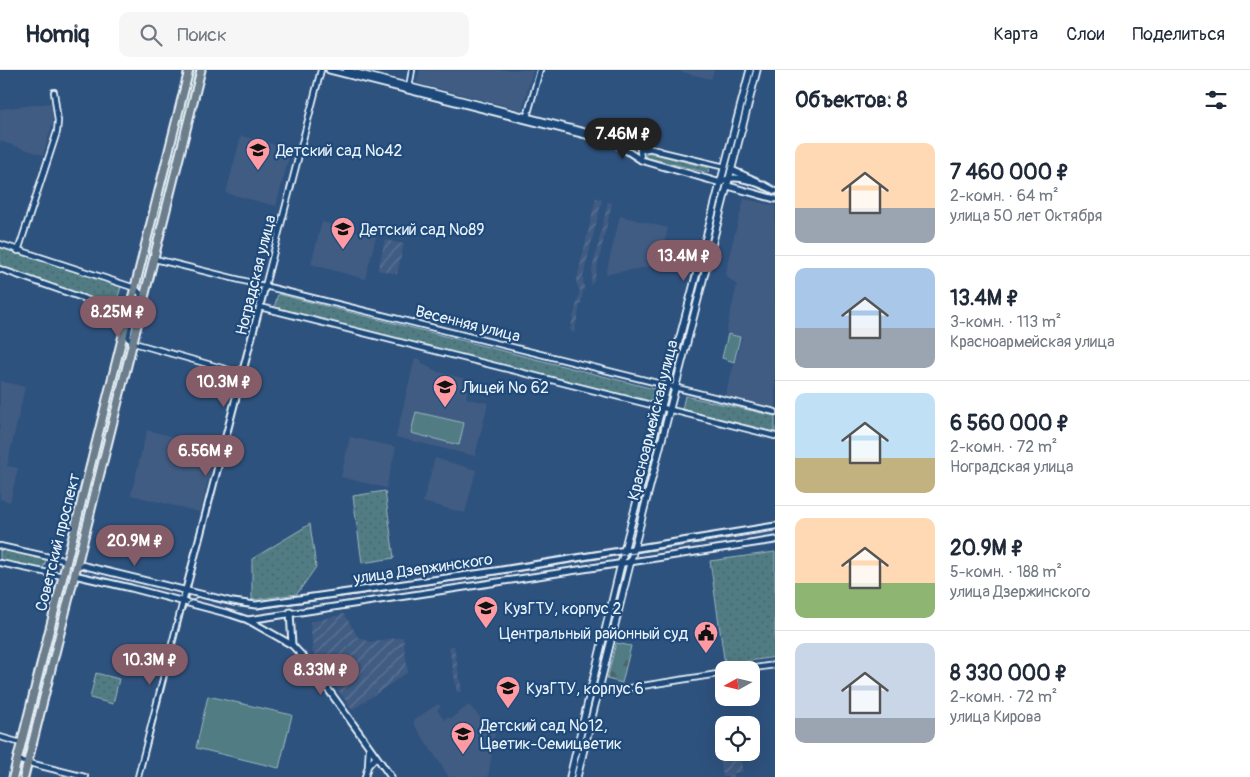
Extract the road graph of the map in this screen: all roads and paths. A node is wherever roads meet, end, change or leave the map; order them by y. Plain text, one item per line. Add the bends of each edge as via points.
1 (189, 70) edge
2 (201, 70) edge
3 (321, 70) edge
4 (329, 70) edge
5 (346, 70) edge
6 (412, 70) edge
7 (540, 70) edge
8 (750, 70) edge
9 (758, 70) edge
10 (409, 88) junction
11 (54, 92) dead end
12 (527, 118) junction
13 (175, 129) junction
14 (187, 132) junction
15 (660, 151) junction
16 (168, 154) junction
17 (181, 158) junction
18 (641, 160) junction
19 (725, 167) junction
20 (732, 170) junction
21 (730, 178) junction
22 (721, 183) junction
23 (728, 186) junction
24 (767, 187) junction
25 (775, 191) edge
26 (775, 199) edge
27 (0, 244) edge
28 (18, 251) junction
29 (155, 259) junction
30 (0, 269) edge
31 (265, 286) junction
32 (135, 288) junction
33 (260, 307) junction
34 (141, 313) junction
35 (128, 314) junction
36 (134, 343) junction
37 (243, 374) junction
38 (667, 386) junction
39 (675, 388) junction
40 (662, 408) junction
41 (669, 410) junction
42 (775, 412) edge
43 (775, 436) edge
44 (83, 494) junction
45 (94, 497) junction
46 (775, 526) edge
47 (775, 540) edge
48 (0, 546) edge
49 (634, 548) junction
50 (625, 550) junction
51 (67, 561) junction
52 (631, 562) junction
53 (0, 563) edge
54 (622, 563) junction
55 (77, 564) junction
56 (63, 576) junction
57 (74, 576) junction
58 (187, 590) junction
59 (183, 601) junction
60 (290, 612) junction
61 (248, 620) junction
62 (292, 645) junction
63 (775, 664) edge
64 (760, 667) edge
65 (715, 674) edge
66 (598, 693) junction
67 (0, 737) edge
68 (22, 743) junction
69 (369, 747) junction
70 (376, 757) junction
71 (17, 760) junction
72 (28, 763) junction
73 (368, 766) junction
74 (13, 777) edge
75 (24, 777) edge
76 (85, 777) edge
77 (138, 777) edge
78 (365, 777) edge
79 (391, 777) edge
80 (570, 777) edge
81 (577, 777) edge

1 - 13 main road, Советский проспект
2 - 14 main road, Советский проспект
3 - 31 street, Ноградская улица
4 - 10 street
5 - 10 street
6 - 10 street
7 - 12 street
8 - 19 main road, Красноармейская улица
9 - 20 main road, Красноармейская улица
10 - 12 street
11 - 28 street via 57,132
12 - 15 street
12 - 18 street via 613,142
13 - 14 main road via 179,136
13 - 16 main road, Советский проспект
14 - 17 main road, Советский проспект
15 - 18 street via 641,149 638,155
15 - 19 street
16 - 17 main road via 176,149
16 - 32 main road, Советский проспект
17 - 29 main road, Советский проспект
18 - 22 street
19 - 20 main road
19 - 22 main road, Красноармейская улица
20 - 21 main road, Красноармейская улица
20 - 24 street
21 - 22 street
21 - 23 main road, Красноармейская улица
21 - 24 street
22 - 23 main road
22 - 38 main road, Красноармейская улица
23 - 26 street
23 - 39 main road, Красноармейская улица
24 - 25 street
27 - 28 street
28 - 32 street
29 - 31 street, Весенняя улица
29 - 34 main road, Советский проспект
30 - 35 street
31 - 33 street, Ноградская улица
31 - 38 street, Весенняя улица
32 - 34 street, Советский проспект via 141,294
32 - 35 main road, Советский проспект
33 - 37 street, Ноградская улица
33 - 40 street
34 - 36 main road, Советский проспект
35 - 36 street, Советский проспект via 131,320 128,338
35 - 44 main road, Советский проспект
36 - 37 street
36 - 45 main road, Советский проспект
37 - 58 street, Ноградская улица
38 - 39 street, Весенняя улица
38 - 40 main road, Красноармейская улица
39 - 41 main road, Красноармейская улица
39 - 42 street, Весенняя улица
40 - 41 street
40 - 50 main road, Красноармейская улица
41 - 43 street
41 - 49 main road, Красноармейская улица
44 - 45 main road via 87,499
44 - 51 main road, Советский проспект
45 - 55 main road, Советский проспект
46 - 49 street, улица Дзержинского
47 - 52 street, улица Дзержинского
48 - 51 street
49 - 50 street, улица Дзержинского
49 - 52 main road, Красноармейская улица
50 - 54 main road, Красноармейская улица
50 - 58 street, улица Дзержинского via 256,605
51 - 55 main road
51 - 56 main road, Советский проспект
52 - 54 street, улица Дзержинского
52 - 66 main road, Красноармейская улица
53 - 56 street
54 - 60 street, улица Дзержинского
54 - 80 main road, Красноармейская улица
55 - 57 main road, Советский проспект
55 - 58 street, улица Дзержинского
56 - 57 main road
56 - 68 main road, Советский проспект
57 - 59 street
57 - 72 main road, Советский проспект
58 - 59 street, Ноградская улица
59 - 61 street
59 - 77 street, Ноградская улица
60 - 61 street, улица Дзержинского
60 - 62 street
61 - 62 street
62 - 69 street via 310,664
63 - 64 street
65 - 66 street
66 - 81 main road, Красноармейская улица
67 - 68 street
68 - 71 main road, Советский проспект
69 - 70 street
69 - 73 street
70 - 73 street
70 - 79 street
71 - 72 street
71 - 74 main road, Советский проспект
72 - 75 main road, Советский проспект
72 - 76 street
73 - 78 street

